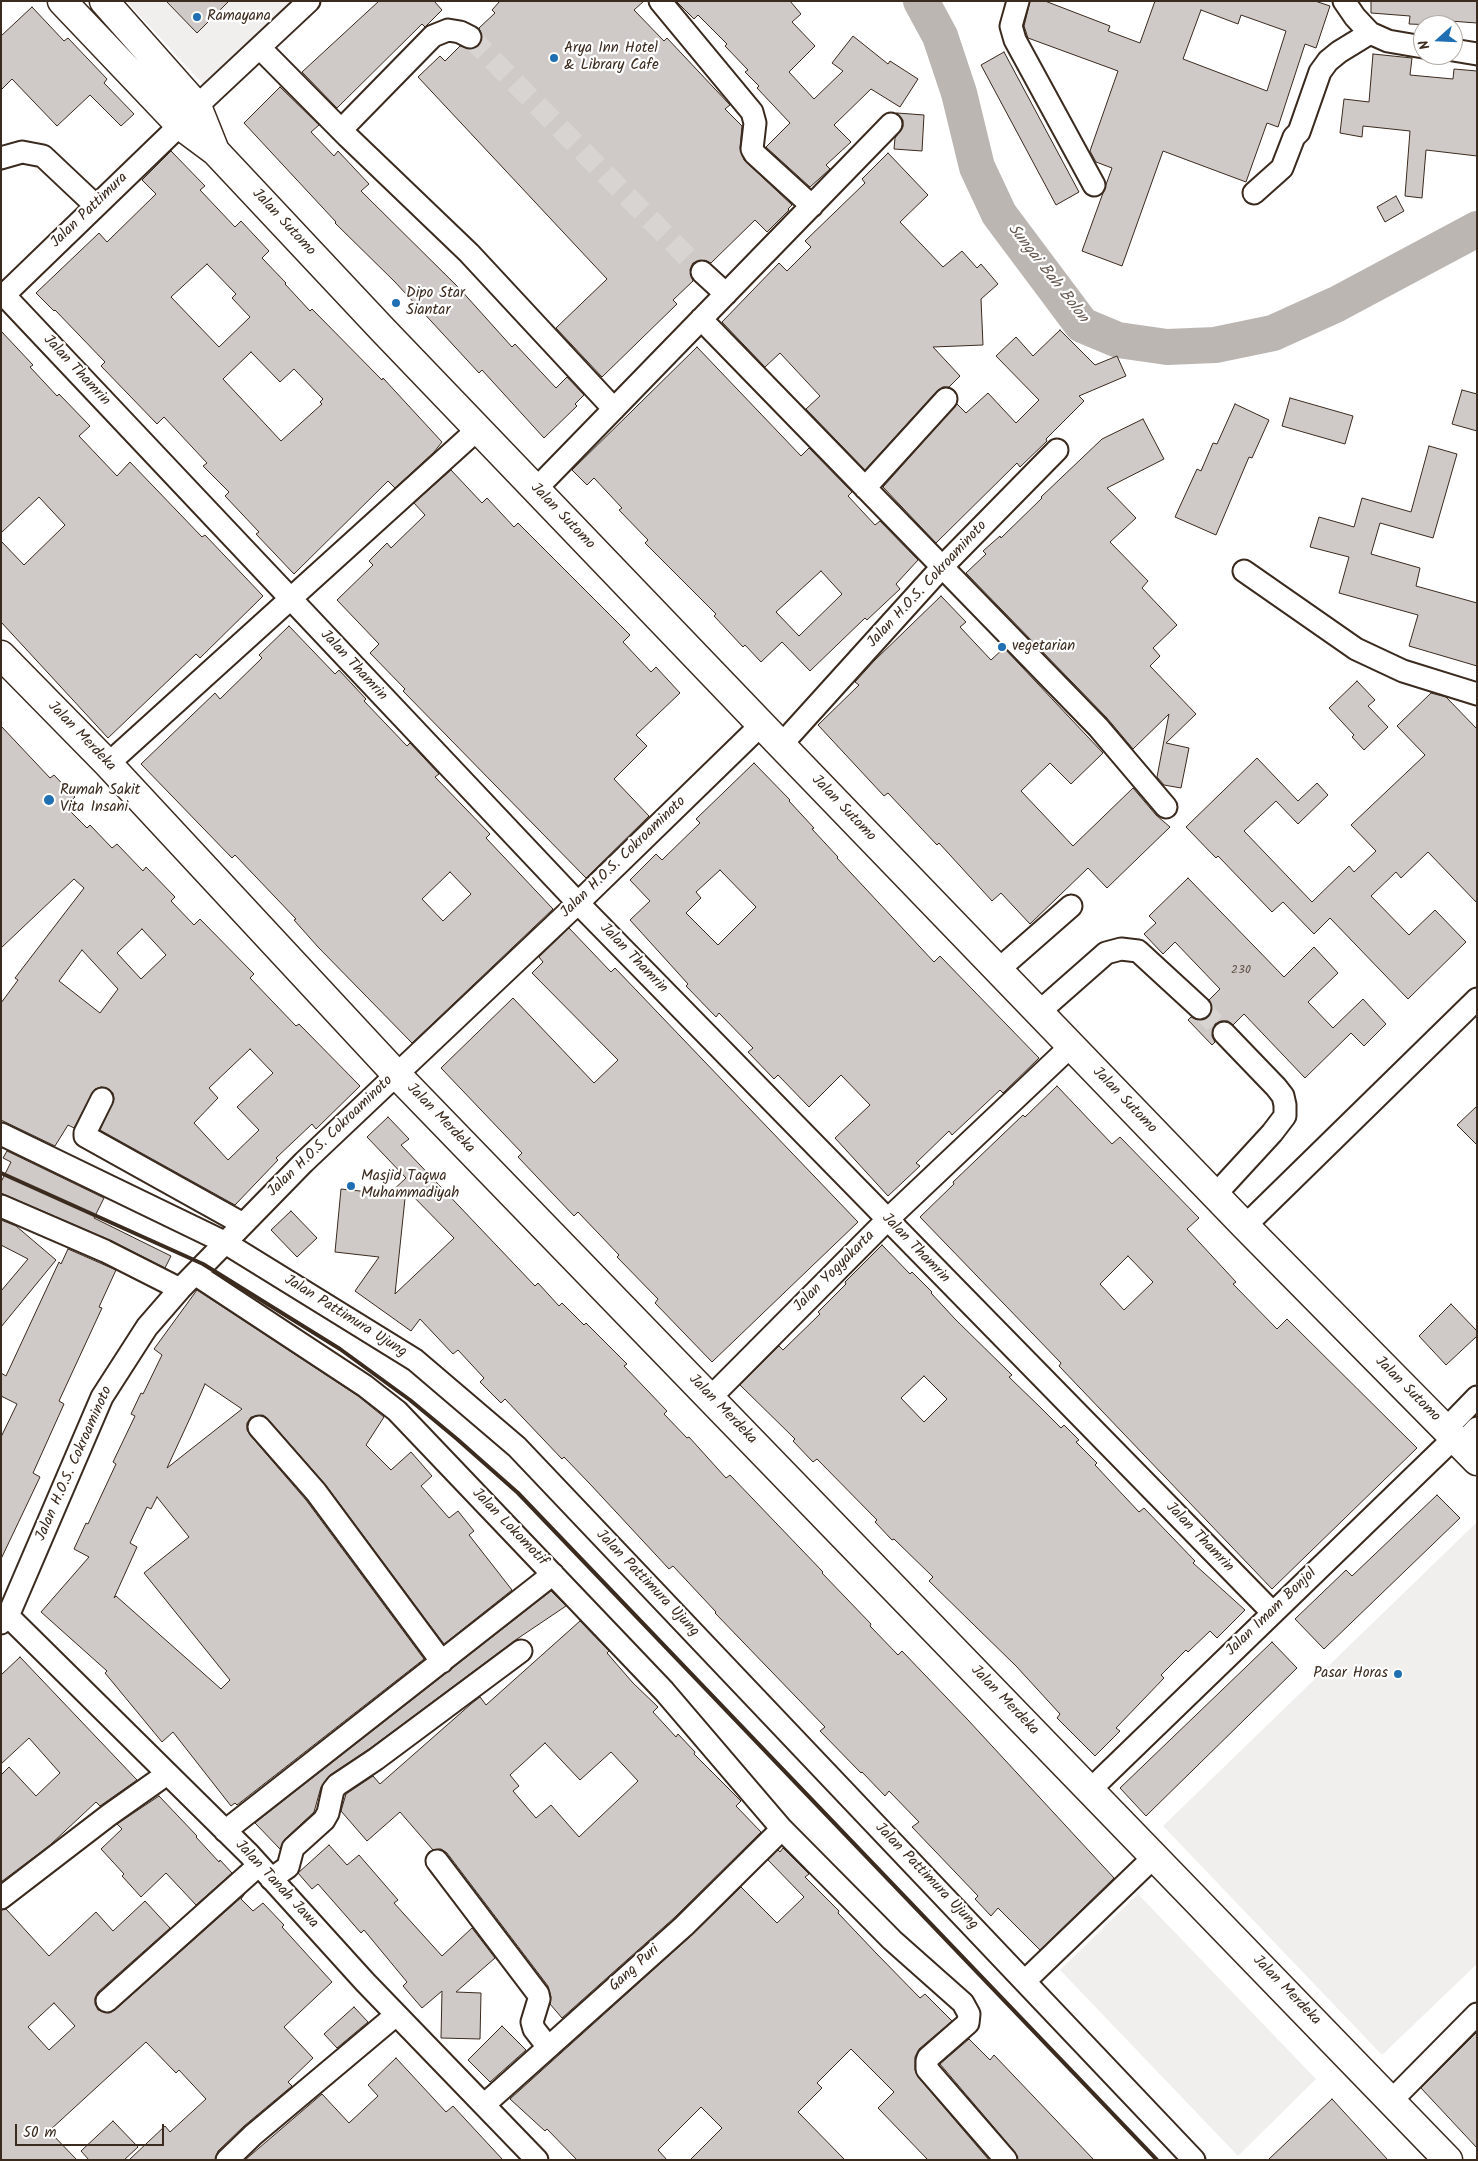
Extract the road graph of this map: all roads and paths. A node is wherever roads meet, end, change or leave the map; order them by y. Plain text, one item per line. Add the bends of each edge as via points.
1 (62, 1) edge
2 (104, 1) edge
3 (309, 1) edge
4 (660, 1) edge
5 (1018, 1) edge
6 (1344, 1) edge
7 (1370, 33) junction
8 (470, 37) tunnel mouth
9 (1413, 45) edge
10 (260, 48) junction
11 (1463, 52) edge
12 (1477, 54) edge
13 (188, 115) junction
14 (891, 124) dead end
15 (341, 130) junction
16 (1, 158) edge
17 (1094, 185) dead end
18 (1254, 193) dead end
19 (96, 206) junction
20 (812, 206) junction
21 (702, 272) tunnel mouth
22 (726, 294) junction
23 (3, 296) edge
24 (701, 320) junction
25 (946, 400) dead end
26 (614, 409) junction
27 (478, 429) junction
28 (1057, 450) dead end
29 (865, 488) junction
30 (536, 489) junction
31 (942, 567) junction
32 (1244, 571) dead end
33 (290, 599) junction
34 (1, 655) edge
35 (1477, 694) edge
36 (762, 725) junction
37 (781, 745) junction
38 (108, 764) junction
39 (1166, 807) dead end
40 (578, 903) junction
41 (1071, 906) dead end
42 (998, 970) junction
43 (1477, 999) edge
44 (1200, 1008) tunnel mouth
45 (1039, 1012) junction
46 (1224, 1033) tunnel mouth
47 (1071, 1046) junction
48 (397, 1075) junction
49 (102, 1099) dead end
50 (1, 1134) edge
51 (1214, 1195) junction
52 (1, 1206) edge
53 (887, 1220) junction
54 (243, 1224) junction
55 (1245, 1226) junction
56 (224, 1242) junction
57 (195, 1274) junction
58 (180, 1289) junction
59 (1477, 1397) edge
60 (710, 1398) junction
61 (259, 1426) dead end
62 (1463, 1440) edge
63 (553, 1574) junction
64 (1272, 1612) junction
65 (5, 1620) edge
66 (521, 1651) dead end
67 (442, 1662) junction
68 (167, 1774) junction
69 (1091, 1789) junction
70 (782, 1829) junction
71 (225, 1831) junction
72 (1155, 1856) junction
73 (437, 1861) dead end
74 (265, 1872) junction
75 (1, 1898) edge
76 (1024, 1981) junction
77 (107, 2001) dead end
78 (1477, 2014) edge
79 (396, 2015) junction
80 (548, 2047) junction
81 (1392, 2100) junction
82 (485, 2104) junction
83 (227, 2160) edge
84 (537, 2160) edge
85 (1006, 2160) edge
86 (1194, 2160) edge
87 (1448, 2160) edge

1 - 13 main road, Jalan Sutomo
2 - 13 main road, Jalan Sutomo
3 - 10 street, Jalan Pattimura
4 - 20 street via 752,112 755,123 752,149 755,154
5 - 17 street via 1011,26 1015,40
6 - 7 street
7 - 9 street via 1388,41
7 - 18 street via 1339,52 1320,72 1299,132 1282,168
8 - 15 street via 448,30 433,36
10 - 13 street, Jalan Pattimura
10 - 15 street
11 - 12 street
13 - 19 street, Jalan Pattimura
13 - 27 main road, Jalan Sutomo via 215,151
14 - 20 street
15 - 26 street via 469,254
16 - 19 street via 22,152 43,156
19 - 23 street, Jalan Pattimura
20 - 22 street
21 - 22 street
22 - 24 street
23 - 33 street, Jalan Thamrin
24 - 26 street
24 - 29 street
25 - 29 street
26 - 30 street
27 - 30 main road, Jalan Sutomo
27 - 33 street
28 - 31 street, Jalan H.O.S. Cokroaminoto
29 - 31 street
30 - 36 main road, Jalan Sutomo
31 - 37 street, Jalan H.O.S. Cokroaminoto
31 - 39 street via 1098,727
32 - 35 street via 1356,648 1403,671
33 - 38 street
33 - 40 street, Jalan Thamrin
34 - 38 main road, Jalan Merdeka
36 - 37 main road, Jalan Sutomo
36 - 40 street, Jalan H.O.S. Cokroaminoto
37 - 42 main road, Jalan Sutomo
38 - 48 main road, Jalan Merdeka
40 - 48 street, Jalan H.O.S. Cokroaminoto
40 - 53 street, Jalan Thamrin
41 - 42 street
42 - 45 main road, Jalan Sutomo
43 - 55 street
44 - 45 street via 1138,952 1121,949 1106,953
45 - 47 main road, Jalan Sutomo
46 - 51 street via 1276,1087 1286,1105 1284,1116 1272,1134
47 - 51 main road, Jalan Sutomo
47 - 53 street, Jalan Yogyakarta
48 - 54 street, Jalan H.O.S. Cokroaminoto
48 - 60 main road, Jalan Merdeka
49 - 54 street via 85,1136
50 - 56 street, Jalan Pattimura Ujung
51 - 55 main road, Jalan Sutomo
52 - 58 street via 105,1251
53 - 60 street, Jalan Yogyakarta
53 - 64 street, Jalan Thamrin
54 - 56 street, Jalan H.O.S. Cokroaminoto
55 - 62 main road, Jalan Sutomo
56 - 57 street, Jalan H.O.S. Cokroaminoto
56 - 76 street, Jalan Pattimura Ujung via 415,1360 517,1447
57 - 58 street, Jalan H.O.S. Cokroaminoto
57 - 63 street, Jalan Lokomotif via 398,1411
58 - 65 street, Jalan H.O.S. Cokroaminoto via 147,1327 102,1397
59 - 62 street, Jalan Imam Bonjol
60 - 69 main road, Jalan Merdeka
61 - 67 street via 316,1492
62 - 64 street, Jalan Imam Bonjol
63 - 67 street
63 - 70 street, Jalan Lokomotif via 664,1692
64 - 69 street, Jalan Imam Bonjol
65 - 68 street, Jalan Tanah Jawa
66 - 74 street via 337,1785 324,1820 293,1848 288,1867
67 - 71 street
68 - 71 street, Jalan Tanah Jawa
68 - 75 street
69 - 72 main road, Jalan Merdeka
70 - 80 street, Gang Puri via 684,1926
70 - 85 street, Jalan Lokomotif via 892,1940 966,2008 970,2019 968,2023 926,2062 928,2069
71 - 74 street, Jalan Tanah Jawa
72 - 76 street
72 - 81 main road, Jalan Merdeka
73 - 80 street via 538,1994 532,2022
74 - 77 street
74 - 79 street, Jalan Tanah Jawa
76 - 86 street, Jalan Pattimura Ujung
78 - 81 street
79 - 82 street, Jalan Tanah Jawa
79 - 83 street
80 - 82 street, Gang Puri
81 - 87 main road, Jalan Merdeka
82 - 84 street, Jalan Tanah Jawa

